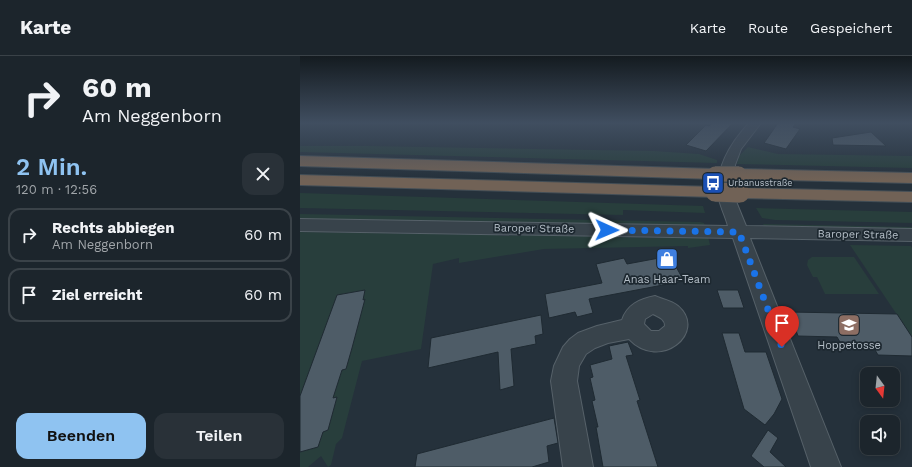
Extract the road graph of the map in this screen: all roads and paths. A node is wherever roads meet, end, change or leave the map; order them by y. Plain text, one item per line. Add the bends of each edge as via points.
1 (739, 142) edge
2 (300, 161) edge
3 (912, 178) edge
4 (300, 180) edge
5 (912, 198) edge
6 (300, 224) edge
7 (739, 232) junction
8 (912, 235) edge
9 (634, 328) dead end
10 (578, 467) edge
11 (826, 467) edge

1 - 7 street via 727,167 727,199
2 - 3 highway, bridge
4 - 5 highway, bridge
6 - 7 street, Baroper Straße
7 - 8 street, Baroper Straße
7 - 11 street
9 - 10 street via 589,338 573,350 568,358 564,369 564,381

